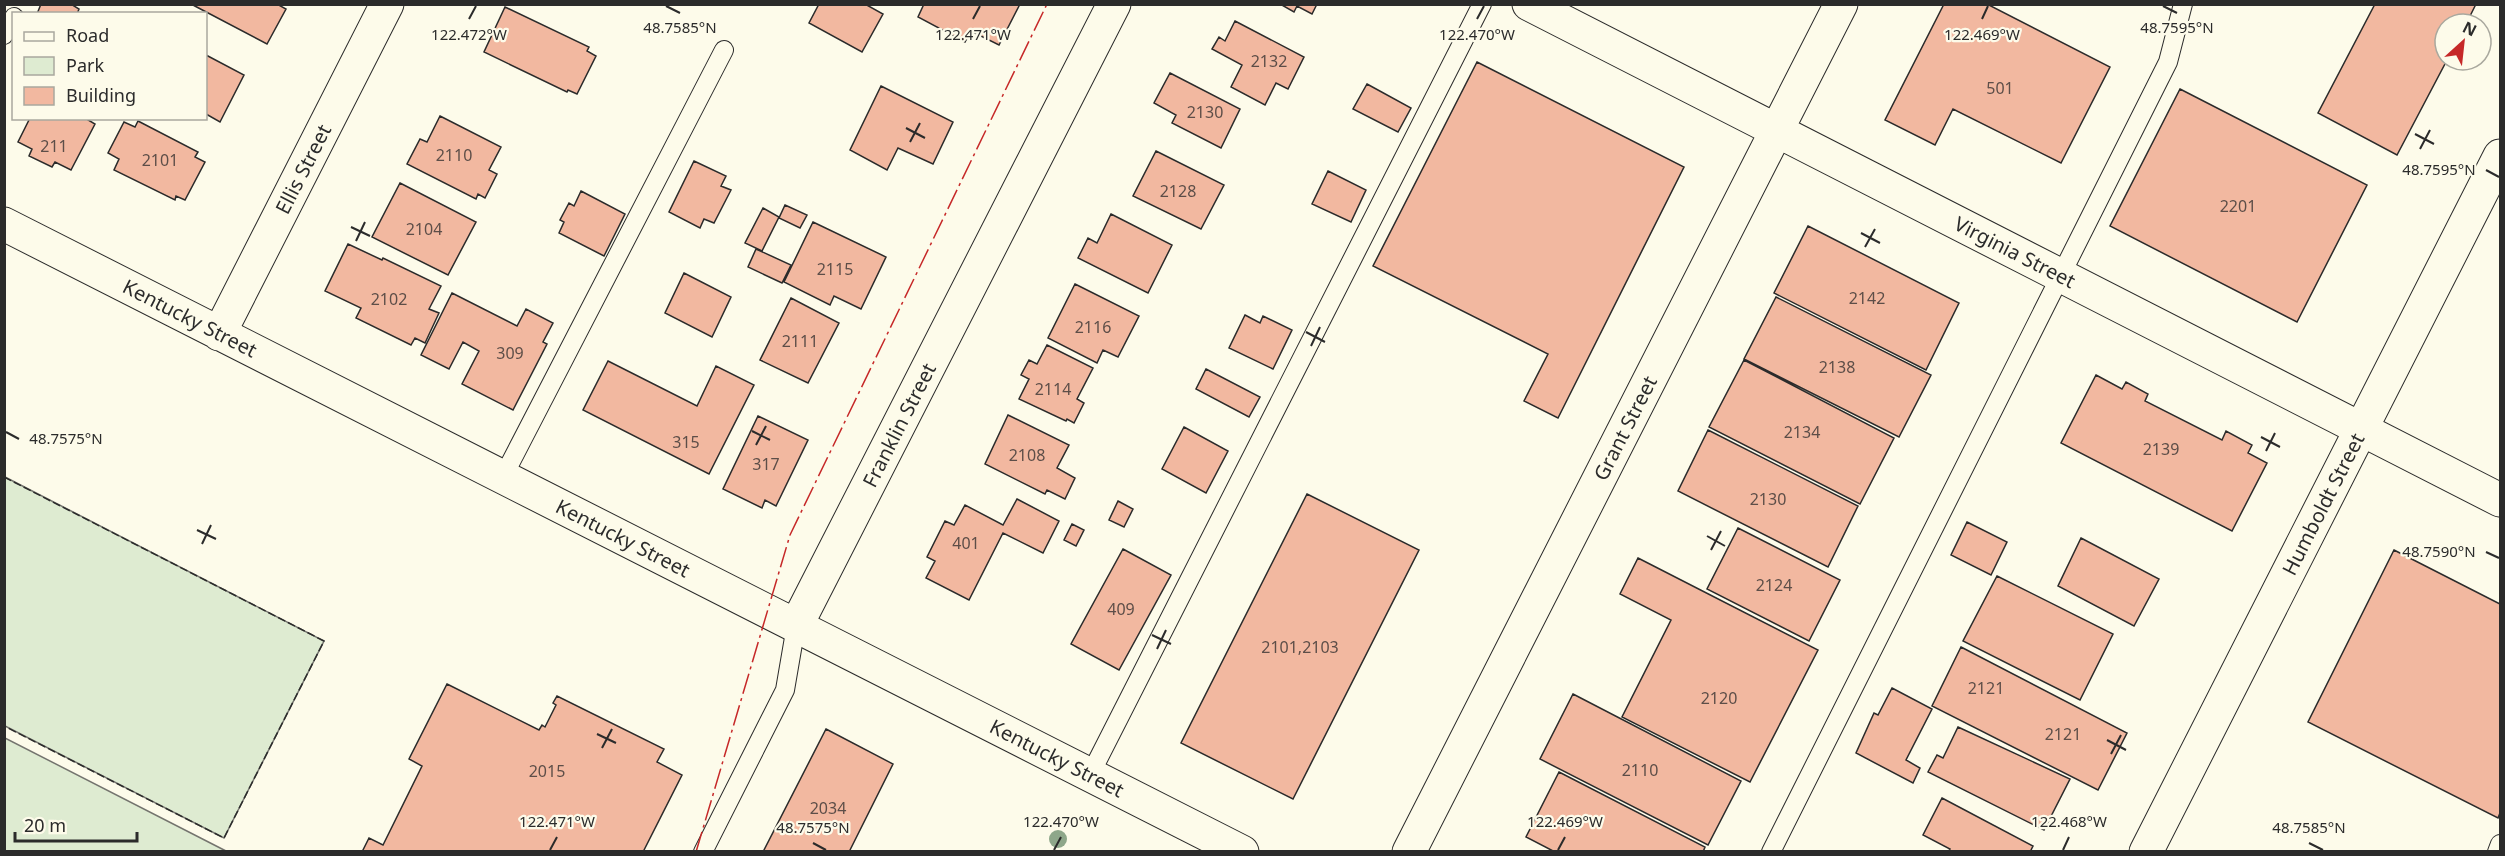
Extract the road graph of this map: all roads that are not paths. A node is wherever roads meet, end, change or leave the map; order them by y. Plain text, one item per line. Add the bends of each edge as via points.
1 (387, 4) edge
2 (1114, 4) edge
3 (1482, 4) edge
4 (1529, 4) edge
5 (1841, 4) edge
6 (2183, 4) edge
7 (12, 19) edge
8 (4, 35) edge
9 (724, 50) dead end
10 (1777, 131) junction
11 (2500, 156) edge
12 (4, 225) edge
13 (2061, 276) junction
14 (219, 333) junction
15 (2361, 429) junction
16 (503, 477) junction
17 (2500, 500) edge
18 (796, 626) junction
19 (1090, 775) junction
20 (2500, 844) edge
21 (703, 852) edge
22 (1242, 852) edge
23 (1409, 852) edge
24 (1771, 852) edge
25 (2146, 852) edge
26 (2497, 852) edge

1 - 14 street, Ellis Street
2 - 18 street, Franklin Street
3 - 19 lane
4 - 10 street, Virginia Street
5 - 10 street, Grant Street
6 - 13 lane via 2168,62
7 - 8 lane
9 - 16 lane
10 - 13 street, Virginia Street
10 - 23 street, Grant Street
11 - 15 street, Humboldt Street
12 - 14 street, Kentucky Street
13 - 15 street, Virginia Street
13 - 24 lane
14 - 16 street, Kentucky Street
15 - 17 street, Virginia Street
15 - 25 street, Humboldt Street
16 - 18 street, Kentucky Street
18 - 19 street, Kentucky Street
18 - 21 lane, Franklin Street via 785,690
19 - 22 street, Kentucky Street
20 - 26 lane

